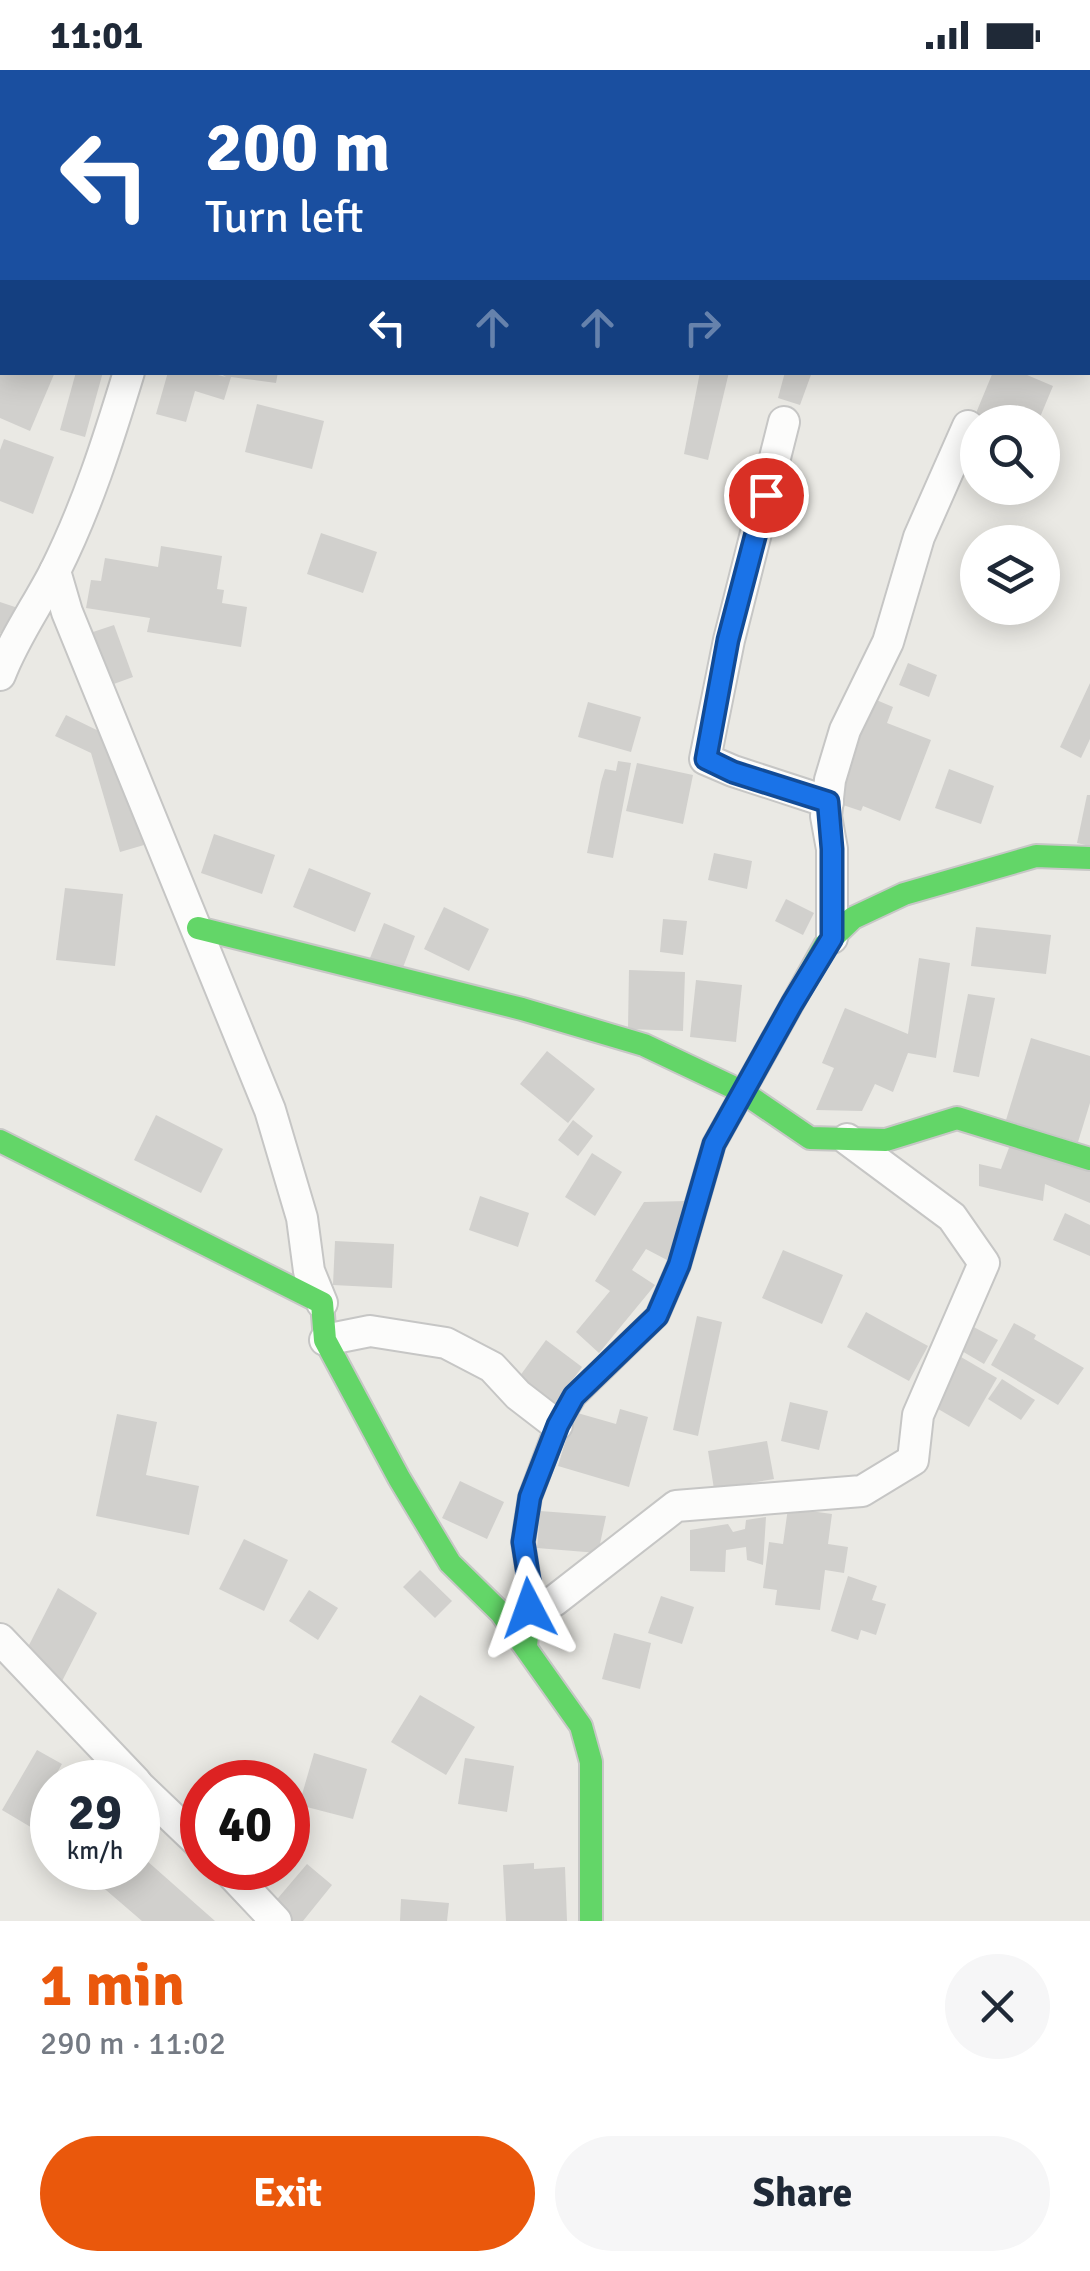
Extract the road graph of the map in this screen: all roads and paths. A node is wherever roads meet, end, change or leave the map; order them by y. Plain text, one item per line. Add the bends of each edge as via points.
1 (128, 375) edge
2 (784, 422) dead end
3 (960, 444) edge
4 (55, 571) junction
5 (0, 675) edge
6 (828, 802) junction
7 (1090, 858) edge
8 (198, 928) junction
9 (832, 938) junction
10 (742, 1092) junction
11 (847, 1139) junction
12 (0, 1141) edge
13 (1090, 1159) edge
14 (322, 1303) junction
15 (325, 1340) junction
16 (558, 1425) junction
17 (529, 1608) junction
18 (0, 1639) edge
19 (526, 1646) junction
20 (114, 1760) edge
21 (160, 1806) edge
22 (180, 1825) edge
23 (247, 1890) edge
24 (276, 1921) edge
25 (591, 1921) edge

1 - 4 street via 96,479
2 - 6 street via 728,640 706,759
3 - 6 street via 919,537 888,642 846,730
4 - 5 street
4 - 8 street
6 - 9 street
7 - 9 street via 1036,856 904,894 853,918
8 - 10 street via 644,1045
8 - 14 street via 270,1110
9 - 10 street
10 - 11 street via 810,1138
10 - 16 street via 714,1144 657,1316 574,1396
11 - 13 street via 886,1140 957,1118
11 - 17 street via 952,1217 984,1263 918,1415 913,1460 862,1491 676,1506 554,1601
12 - 14 street
14 - 15 street
15 - 16 street via 370,1330 446,1342 492,1367
15 - 19 street via 450,1563
16 - 17 street via 530,1497 523,1542
17 - 19 street
18 - 20 street
19 - 25 street via 581,1726 591,1762
21 - 22 street
23 - 24 street

